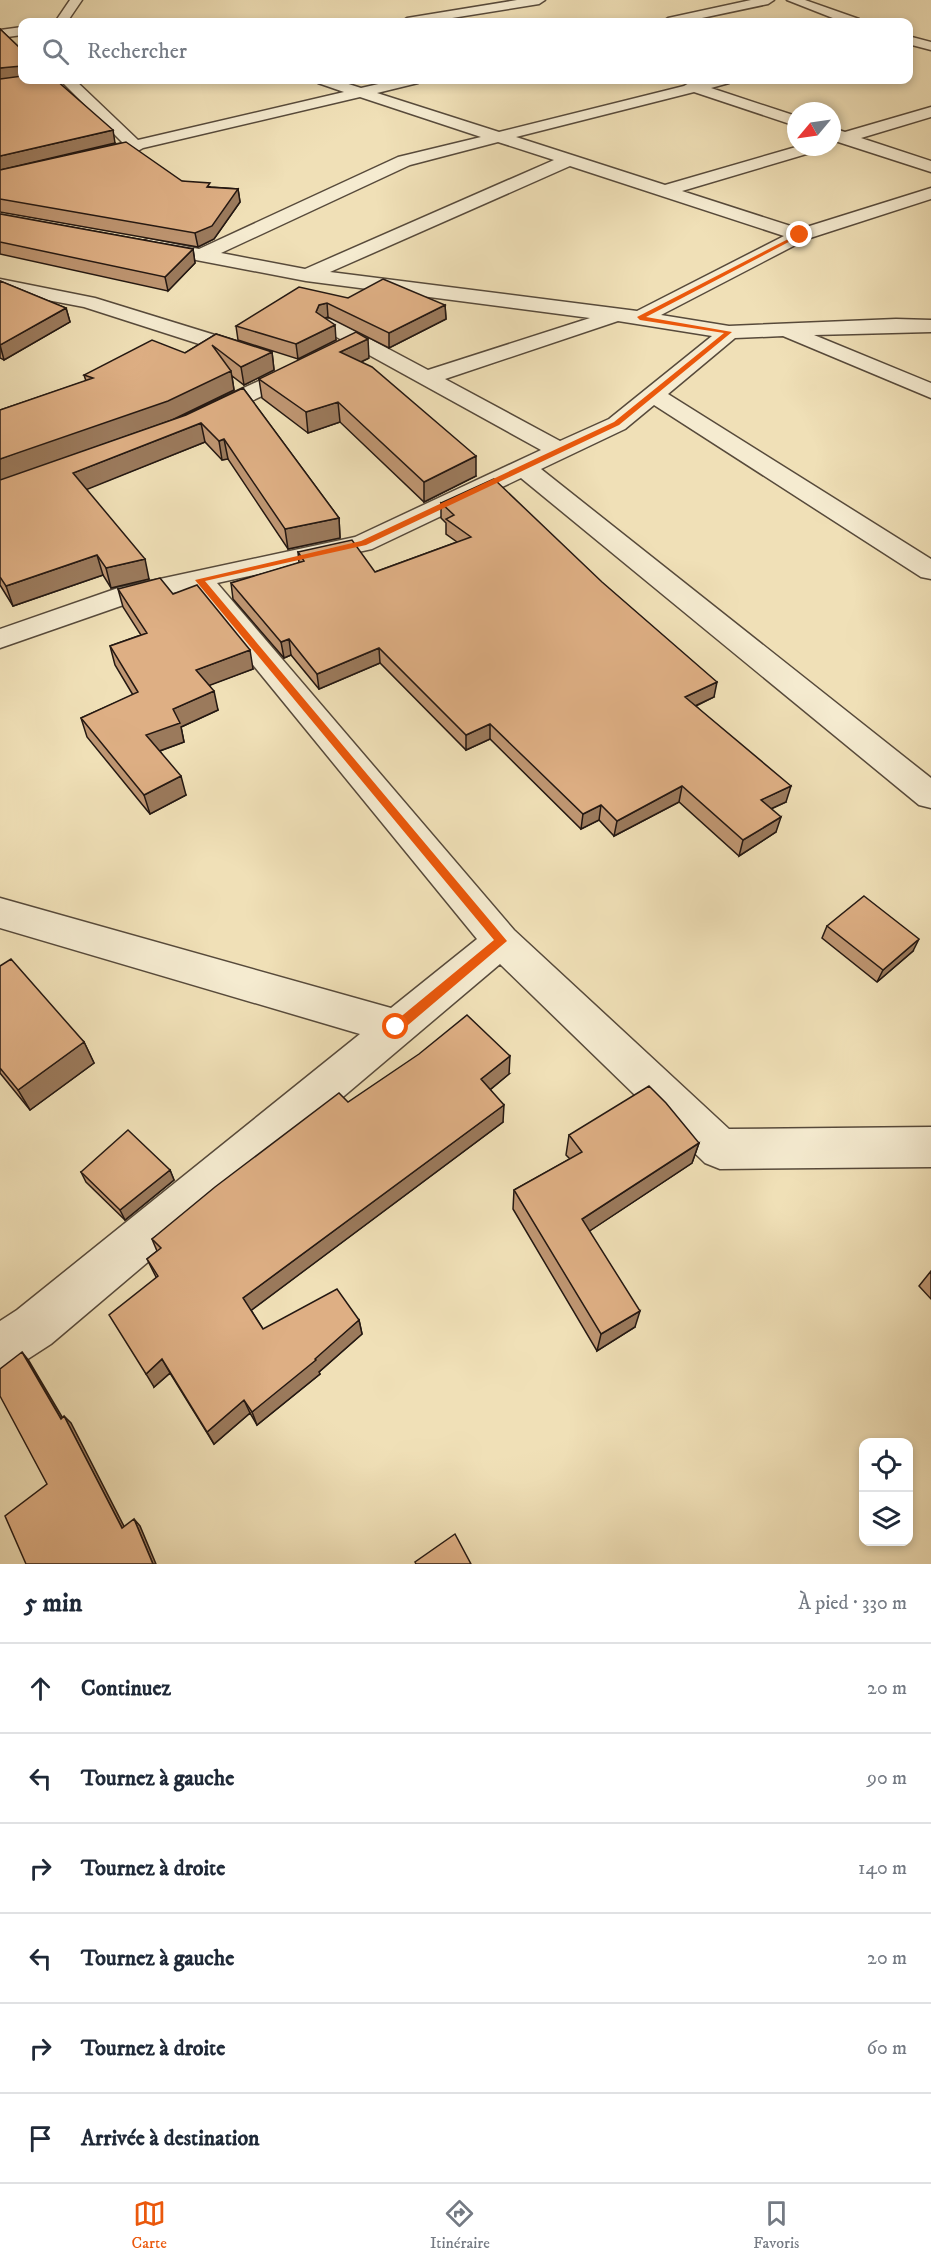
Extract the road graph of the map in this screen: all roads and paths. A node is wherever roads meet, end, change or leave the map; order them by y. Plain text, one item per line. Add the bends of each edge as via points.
1 (76, 0) edge
2 (539, 0) edge
3 (768, 0) edge
4 (794, 0) edge
5 (445, 3) dead end
6 (471, 12) junction
7 (64, 18) edge
8 (433, 18) edge
9 (489, 18) edge
10 (686, 18) edge
11 (843, 18) edge
12 (18, 32) edge
13 (0, 34) edge
14 (913, 41) edge
15 (931, 46) edge
16 (71, 84) edge
17 (334, 84) edge
18 (394, 84) edge
19 (685, 84) edge
20 (707, 84) edge
21 (694, 87) junction
22 (357, 92) junction
23 (931, 112) edge
24 (787, 118) edge
25 (498, 137) junction
26 (841, 137) edge
27 (841, 140) edge
28 (136, 147) junction
29 (787, 155) edge
30 (569, 160) junction
31 (931, 167) edge
32 (0, 177) edge
33 (664, 191) junction
34 (931, 193) edge
35 (800, 235) junction
36 (134, 243) edge
37 (201, 255) junction
38 (306, 275) junction
39 (0, 285) edge
40 (618, 315) junction
41 (640, 318) junction
42 (329, 325) edge
43 (931, 326) edge
44 (783, 330) junction
45 (729, 332) junction
46 (309, 357) junction
47 (426, 378) junction
48 (931, 391) edge
49 (654, 394) junction
50 (191, 422) edge
51 (560, 451) junction
52 (524, 468) junction
53 (931, 571) edge
54 (199, 580) junction
55 (0, 639) edge
56 (931, 796) edge
57 (0, 913) edge
58 (501, 941) junction
59 (396, 1027) junction
60 (931, 1147) edge
61 (0, 1348) edge

1 - 7 street
2 - 6 street
3 - 10 street
4 - 11 street
5 - 6 street
6 - 8 street
6 - 9 street
12 - 13 street
14 - 15 street
16 - 28 street
17 - 22 street
18 - 22 street
19 - 21 street
20 - 21 street
21 - 24 street
21 - 25 street
22 - 25 street
22 - 28 street
23 - 26 street
25 - 30 street
25 - 37 street via 404,161
27 - 31 street
28 - 32 street
29 - 33 street
30 - 33 street
30 - 38 street
33 - 35 street
34 - 35 street
35 - 41 street
36 - 37 street
37 - 38 street
38 - 40 street
39 - 46 street via 88,302
40 - 41 street
40 - 47 street
41 - 45 street
42 - 46 street
43 - 44 street
44 - 45 street
44 - 48 street
45 - 49 street
46 - 47 street
46 - 50 street
47 - 51 street
49 - 51 street via 617,424
49 - 53 street
51 - 52 street
52 - 54 street via 363,543
52 - 56 street
54 - 55 street via 128,594
54 - 58 street
57 - 59 street
58 - 59 street
58 - 60 street via 720,1149
59 - 61 street via 34,1328

